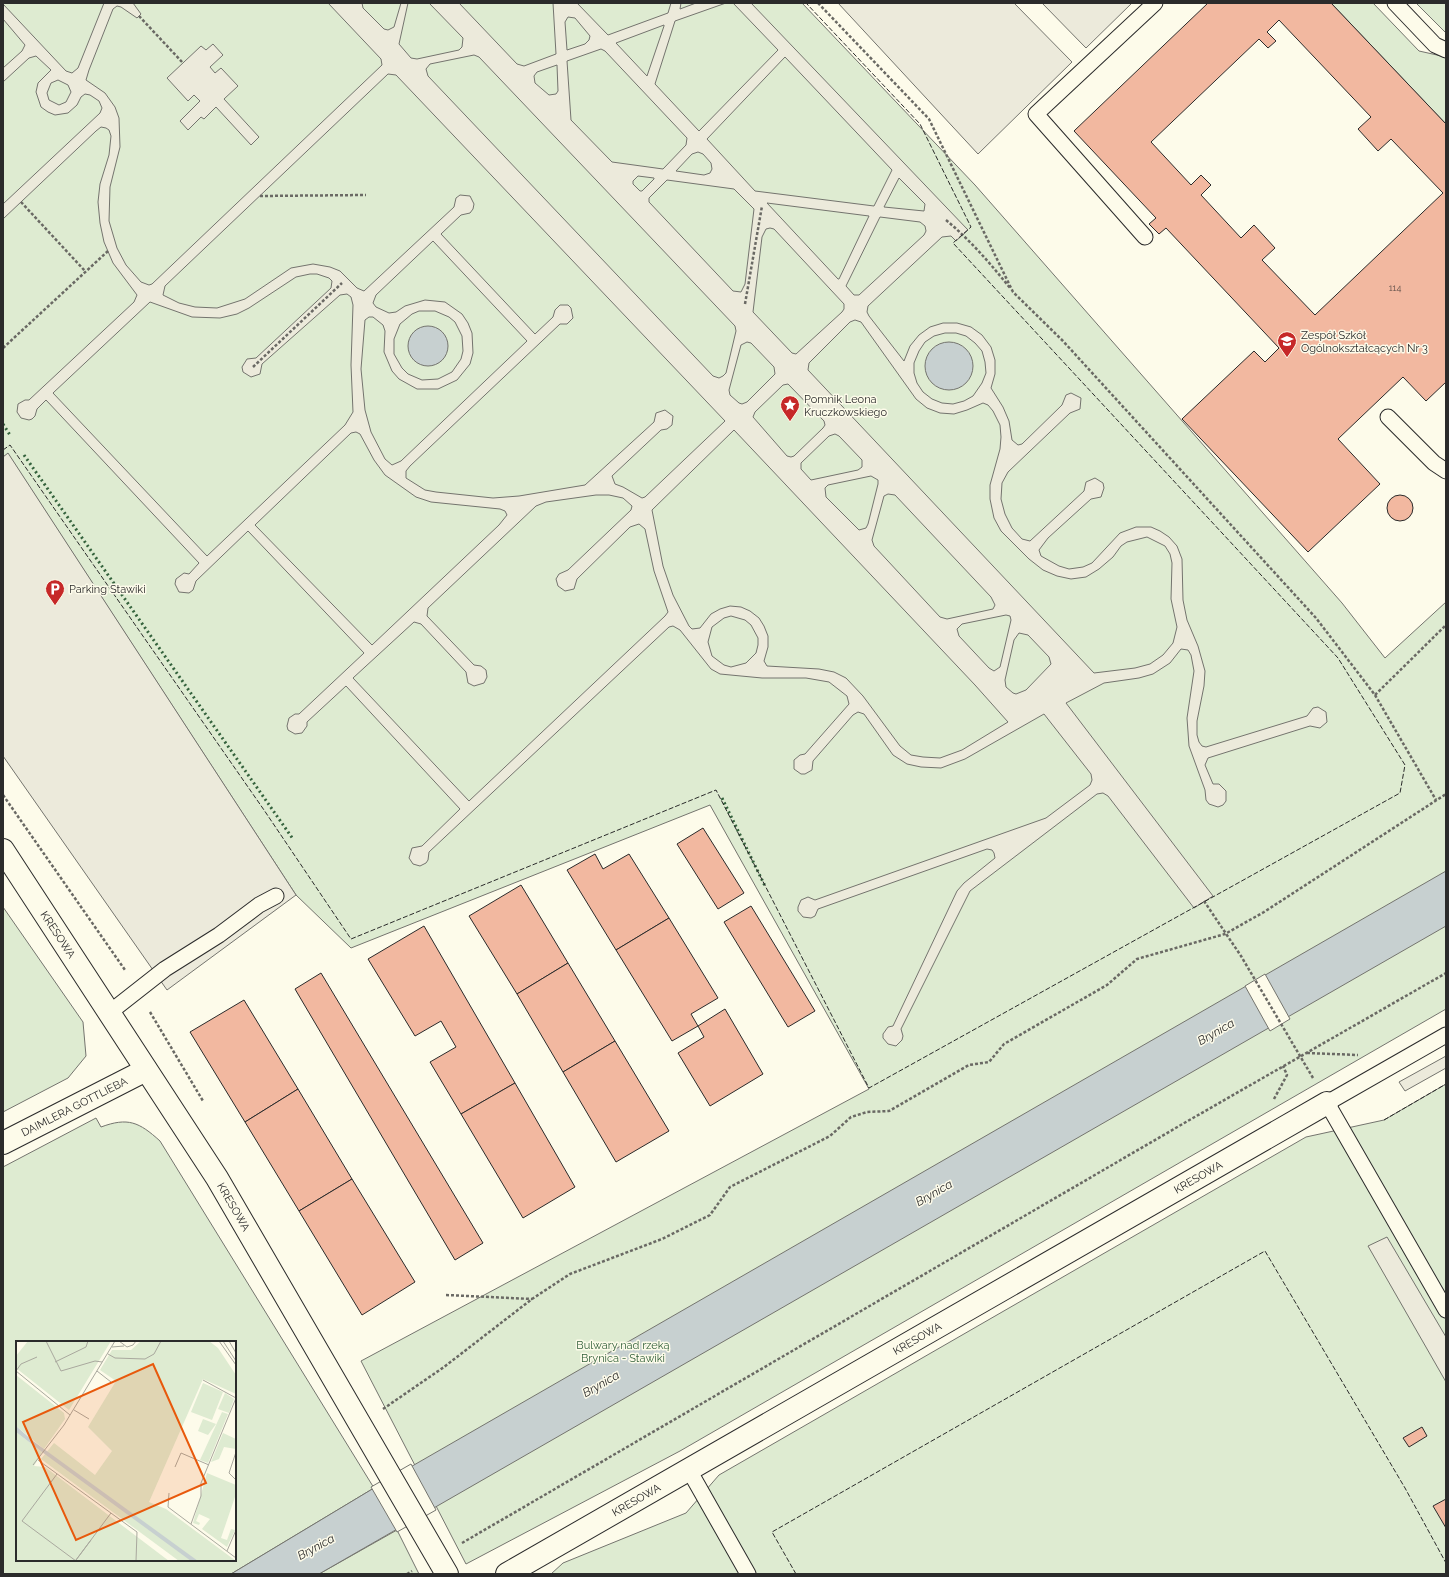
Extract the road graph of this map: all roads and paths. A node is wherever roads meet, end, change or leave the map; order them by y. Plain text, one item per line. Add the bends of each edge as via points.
1 (818, 3) edge
2 (1154, 3) edge
3 (1395, 3) edge
4 (139, 16) dead end
5 (1446, 50) edge
6 (183, 63) dead end
7 (366, 195) dead end
8 (260, 196) dead end
9 (21, 202) dead end
10 (762, 206) dead end
11 (946, 220) dead end
12 (1145, 237) dead end
13 (108, 251) dead end
14 (85, 271) junction
15 (342, 283) dead end
16 (1013, 292) junction
17 (746, 304) dead end
18 (3, 348) edge
19 (253, 367) dead end
20 (1388, 417) dead end
21 (1446, 471) edge
22 (1446, 625) edge
23 (1375, 695) junction
24 (1446, 794) edge
25 (3, 795) edge
26 (1436, 800) junction
27 (3, 850) edge
28 (276, 896) dead end
29 (1204, 901) dead end
30 (1225, 934) junction
31 (126, 971) dead end
32 (1446, 973) edge
33 (109, 1012) junction
34 (1446, 1035) edge
35 (1300, 1056) junction
36 (146, 1070) junction
37 (1315, 1082) dead end
38 (1327, 1103) junction
39 (3, 1143) edge
40 (446, 1295) dead end
41 (532, 1299) junction
42 (1446, 1310) edge
43 (380, 1411) dead end
44 (689, 1470) junction
45 (438, 1560) edge
46 (507, 1574) edge
47 (748, 1574) edge

1 - 16 path via 929,119
2 - 12 lane via 1036,114
3 - 5 lane via 1435,45
4 - 6 path
7 - 8 path
9 - 14 path
10 - 17 path
11 - 16 path via 988,260
13 - 14 path
14 - 18 path
15 - 19 path
16 - 23 path via 1062,341 1316,618
20 - 21 lane via 1434,463
22 - 23 path
23 - 26 path
24 - 26 path
25 - 31 path
26 - 30 path via 1264,912
27 - 33 street, KRESOWA
28 - 33 lane via 164,969
29 - 30 path
30 - 35 path via 1241,956
30 - 41 path via 1137,959 1107,985 1004,1044 989,1062 969,1065 889,1111 867,1112 851,1117 830,1136 730,1188 710,1215 662,1239 570,1274
32 - 35 path
33 - 36 street, KRESOWA
34 - 38 lane
35 - 37 path
35 - 45 path
36 - 39 street, DAIMLERA GOTTLIEBA
36 - 45 street, KRESOWA via 217,1178
38 - 42 lane
38 - 44 street, KRESOWA
40 - 41 path
41 - 43 path via 444,1367
44 - 46 street, KRESOWA
44 - 47 lane

